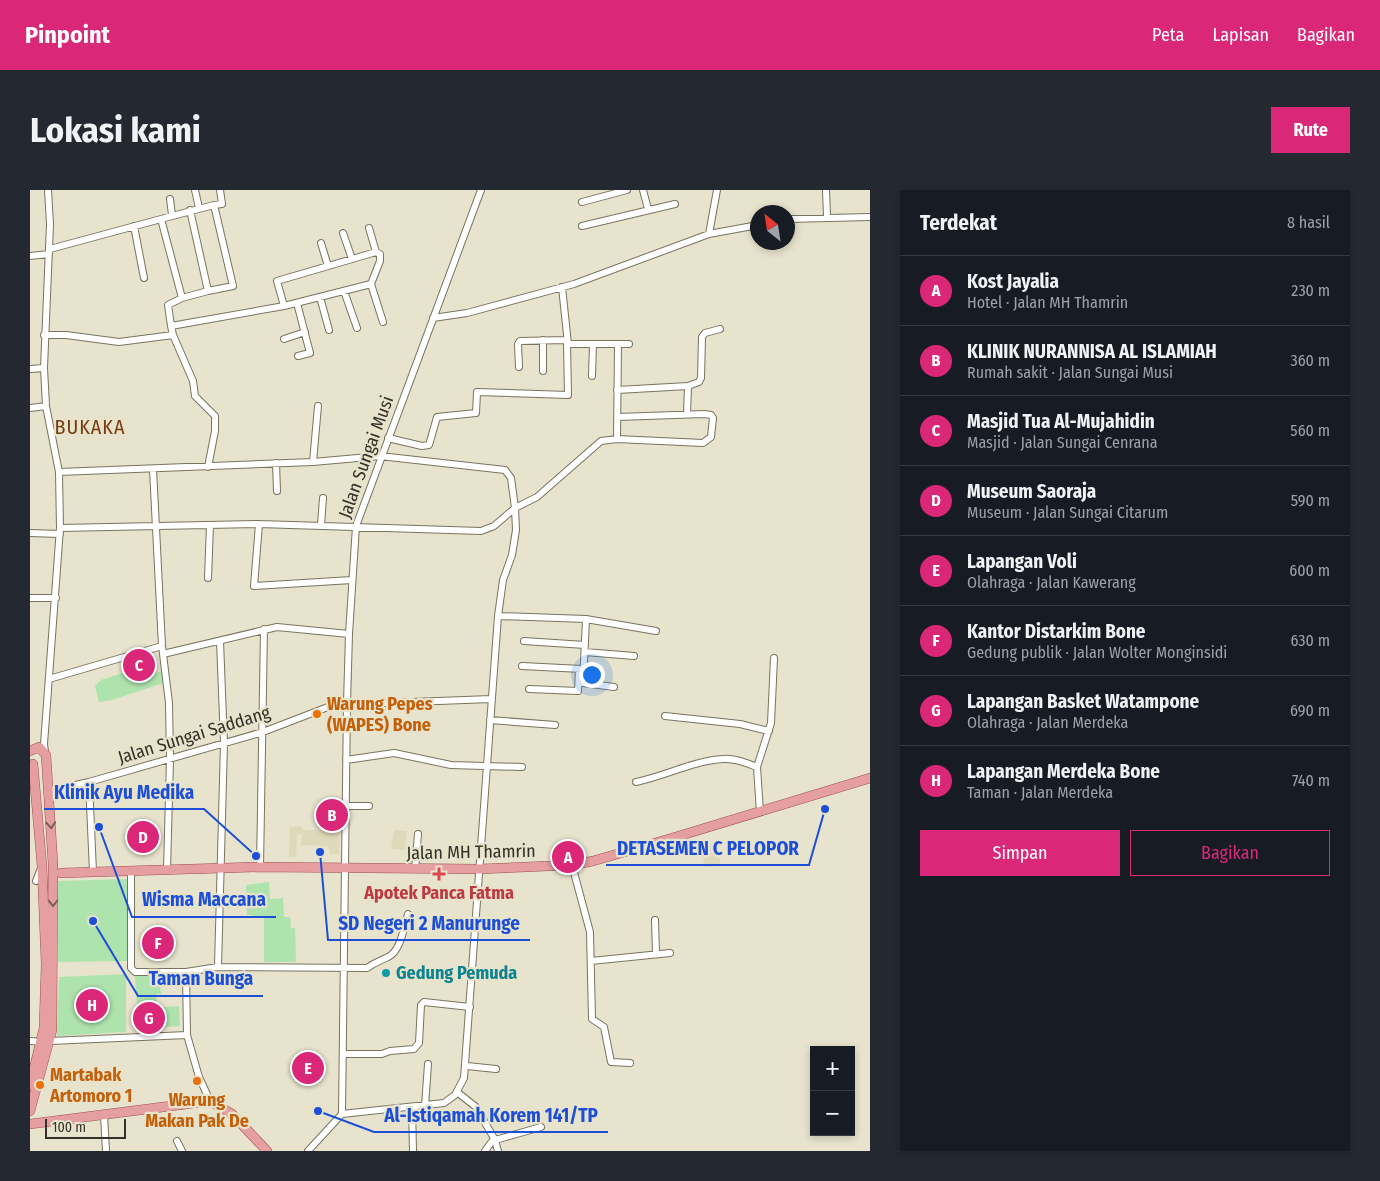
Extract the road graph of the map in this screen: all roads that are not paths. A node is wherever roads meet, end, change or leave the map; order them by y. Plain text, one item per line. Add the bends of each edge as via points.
1 (48, 190) edge
2 (194, 190) edge
3 (220, 190) edge
4 (481, 190) edge
5 (626, 190) edge
6 (643, 190) edge
7 (717, 190) edge
8 (826, 190) edge
9 (170, 199) dead end
10 (582, 202) dead end
11 (675, 204) dead end
12 (214, 205) junction
13 (199, 208) junction
14 (190, 210) junction
15 (648, 210) junction
16 (172, 215) junction
17 (827, 216) junction
18 (870, 217) edge
19 (795, 218) edge
20 (161, 219) junction
21 (134, 226) junction
22 (582, 226) dead end
23 (750, 227) edge
24 (369, 228) dead end
25 (343, 233) dead end
26 (711, 234) junction
27 (321, 243) dead end
28 (49, 252) junction
29 (376, 252) junction
30 (30, 256) edge
31 (352, 259) junction
32 (328, 266) junction
33 (144, 278) dead end
34 (371, 284) junction
35 (562, 287) junction
36 (208, 291) junction
37 (344, 291) junction
38 (320, 297) junction
39 (182, 298) junction
40 (297, 303) junction
41 (284, 306) junction
42 (433, 318) junction
43 (383, 322) dead end
44 (171, 326) junction
45 (357, 328) dead end
46 (720, 329) dead end
47 (329, 330) dead end
48 (305, 332) junction
49 (44, 335) junction
50 (173, 335) junction
51 (284, 339) dead end
52 (543, 340) junction
53 (567, 341) junction
54 (593, 344) junction
55 (618, 344) junction
56 (629, 344) dead end
57 (298, 356) dead end
58 (519, 367) dead end
59 (44, 368) junction
60 (30, 369) edge
61 (543, 371) dead end
62 (592, 376) dead end
63 (688, 386) junction
64 (617, 390) junction
65 (46, 406) junction
66 (318, 406) dead end
67 (30, 408) edge
68 (687, 414) junction
69 (617, 417) junction
70 (388, 438) junction
71 (617, 439) junction
72 (380, 456) junction
73 (313, 462) junction
74 (276, 463) junction
75 (208, 467) junction
76 (153, 468) junction
77 (59, 472) junction
78 (277, 492) dead end
79 (323, 498) dead end
80 (515, 508) junction
81 (259, 524) junction
82 (210, 525) junction
83 (321, 525) junction
84 (356, 526) junction
85 (156, 528) junction
86 (60, 531) junction
87 (30, 533) edge
88 (208, 578) dead end
89 (352, 580) junction
90 (30, 598) edge
91 (56, 598) junction
92 (498, 616) junction
93 (586, 618) junction
94 (264, 628) junction
95 (656, 631) dead end
96 (348, 634) junction
97 (220, 641) junction
98 (524, 641) dead end
99 (162, 646) junction
100 (585, 649) junction
101 (163, 654) junction
102 (634, 656) dead end
103 (774, 658) dead end
104 (522, 666) dead end
105 (581, 669) junction
106 (49, 679) junction
107 (614, 687) dead end
108 (529, 689) dead end
109 (491, 699) junction
110 (347, 703) junction
111 (665, 716) dead end
112 (490, 720) junction
113 (555, 725) dead end
114 (769, 731) junction
115 (263, 732) junction
116 (224, 743) junction
117 (38, 750) edge
118 (170, 759) junction
119 (346, 760) junction
120 (31, 762) edge
121 (487, 766) junction
122 (522, 767) dead end
123 (757, 767) junction
124 (870, 778) edge
125 (89, 782) junction
126 (636, 782) dead end
127 (32, 788) edge
128 (48, 791) junction
129 (345, 806) junction
130 (369, 806) dead end
131 (760, 812) junction
132 (418, 834) dead end
133 (42, 861) junction
134 (53, 864) junction
135 (572, 865) junction
136 (260, 867) junction
137 (344, 867) junction
138 (220, 868) junction
139 (415, 869) junction
140 (479, 869) junction
141 (167, 870) junction
142 (132, 871) junction
143 (93, 872) junction
144 (61, 873) junction
145 (53, 880) junction
146 (36, 882) edge
147 (408, 914) dead end
148 (654, 920) dead end
149 (670, 953) dead end
150 (656, 954) junction
151 (49, 959) junction
152 (591, 961) junction
153 (218, 967) junction
154 (344, 968) junction
155 (186, 972) junction
156 (470, 1007) junction
157 (187, 1035) junction
158 (30, 1041) edge
159 (46, 1042) junction
160 (343, 1054) junction
161 (630, 1063) dead end
162 (428, 1064) dead end
163 (467, 1066) junction
164 (496, 1069) dead end
165 (30, 1085) edge
166 (457, 1092) junction
167 (210, 1101) junction
168 (425, 1106) junction
169 (412, 1107) junction
170 (30, 1111) edge
171 (342, 1114) junction
172 (104, 1116) junction
173 (30, 1119) edge
174 (34, 1124) edge
175 (541, 1127) dead end
176 (494, 1140) junction
177 (177, 1141) dead end
178 (106, 1151) edge
179 (182, 1151) edge
180 (267, 1151) edge
181 (308, 1151) edge
182 (413, 1151) edge
183 (485, 1151) edge
184 (498, 1151) edge

1 - 28 street
2 - 13 street
3 - 12 street via 222,204
4 - 42 street, Jalan Sungai Musi
5 - 10 street
6 - 15 street
7 - 26 street
8 - 17 street
9 - 16 street
11 - 15 street
12 - 13 street
12 - 36 street via 233,286
13 - 14 street
14 - 16 street
14 - 36 street
15 - 22 street
16 - 20 street
17 - 18 street
17 - 19 street
20 - 21 street
20 - 39 street
21 - 28 street
21 - 33 street
23 - 26 street
24 - 29 street
25 - 31 street
26 - 35 street
27 - 32 street
28 - 30 street
28 - 49 street
29 - 31 street
29 - 34 street via 380,254 380,261
31 - 32 street
32 - 41 street via 277,281
34 - 37 street
34 - 43 street
35 - 42 street via 467,313
35 - 53 street
36 - 39 street
37 - 38 street
37 - 45 street
38 - 40 street
38 - 47 street
39 - 44 street via 168,305
40 - 41 street
40 - 48 street
41 - 44 street
42 - 70 street, Jalan Sungai Musi
44 - 50 street
46 - 63 street via 702,337 701,378
48 - 51 street
48 - 57 street via 310,353
49 - 50 street via 119,342
49 - 59 street
50 - 75 street via 193,381 195,396 215,416
52 - 53 street
52 - 58 street via 519,342
52 - 61 street
53 - 54 street via 570,345
53 - 70 street via 568,395 477,392 476,413 437,417 429,445
54 - 55 street
54 - 62 street
55 - 56 street
55 - 64 street
59 - 60 street
59 - 65 street
63 - 64 street
63 - 68 street
64 - 69 street
65 - 67 street
65 - 77 street
66 - 73 street
68 - 69 street
68 - 71 street via 712,416 712,434 708,440 703,443
69 - 71 street
70 - 72 street, Jalan Sungai Musi
71 - 80 street via 601,441 537,497
72 - 73 street
72 - 80 street via 505,470 511,478
72 - 84 street, Jalan Sungai Musi
73 - 74 street
74 - 75 street
74 - 78 street
75 - 76 street
76 - 77 street
76 - 85 street
77 - 86 street
79 - 83 street
80 - 84 street via 487,530
80 - 92 street via 516,530
81 - 82 street
81 - 83 street
81 - 89 street via 254,586
82 - 85 street
82 - 88 street
83 - 84 street
84 - 89 street, Jalan Sungai Musi
85 - 86 street
85 - 99 street
86 - 87 street
86 - 91 street
89 - 96 street, Jalan Sungai Musi
90 - 91 street
91 - 106 street
92 - 93 street
92 - 109 street
93 - 95 street
93 - 100 street
94 - 96 street
94 - 97 street
94 - 115 street
96 - 110 street, Jalan Sungai Musi
97 - 101 street
97 - 116 street
98 - 100 street
99 - 101 street
99 - 106 street
100 - 102 street
100 - 105 street
101 - 118 street via 169,703
103 - 114 street
104 - 105 street
105 - 107 street via 584,684
105 - 108 street via 578,691
106 - 117 street
109 - 110 street, Jalan Sungai Saddang
109 - 112 street
110 - 115 street, Jalan Sungai Saddang via 332,705
110 - 119 street, Jalan Sungai Musi
111 - 114 street via 740,724
112 - 113 street
112 - 121 street
114 - 123 street
115 - 116 street, Jalan Sungai Saddang
115 - 136 street
116 - 118 street, Jalan Sungai Saddang
116 - 138 street
117 - 120 main road via 38,765
117 - 128 main road
118 - 125 street, Jalan Sungai Saddang
118 - 141 street
119 - 121 street via 394,753 451,765
119 - 129 street, Jalan Sungai Musi
120 - 127 main road
121 - 122 street
121 - 140 street
123 - 126 street via 724,759 702,762 658,778
123 - 131 street
124 - 131 main road, Jalan MH Thamrin
125 - 128 street, Jalan Sungai Saddang
125 - 143 street
127 - 133 main road
128 -> 134 main road
129 - 130 street
129 - 137 street, Jalan Sungai Musi
131 - 135 main road, Jalan MH Thamrin
132 - 139 street
133 - 134 main road
133 - 146 main road
134 - 144 main road
134 - 145 main road
135 - 140 main road, Jalan MH Thamrin
135 - 152 street via 589,927
136 - 137 main road, Jalan MH Thamrin
136 - 138 main road, Jalan MH Thamrin
137 - 139 main road, Jalan MH Thamrin
137 - 154 street, Jalan Sungai Musi
138 - 141 main road, Jalan MH Thamrin
138 - 153 street
139 - 140 main road, Jalan MH Thamrin
140 - 156 street
141 - 142 main road, Jalan MH Thamrin
142 - 143 main road, Jalan MH Thamrin
142 - 155 street via 132,970
143 - 144 main road, Jalan MH Thamrin
144 - 145 main road
145 - 146 main road
145 -> 151 main road
146 - 151 main road
147 - 154 street via 394,953 367,968
148 - 150 street
149 - 150 street
150 - 152 street
151 - 159 main road via 44,1028
152 - 161 street via 592,1019 604,1027 611,1062
153 - 154 street
153 - 155 street
154 - 160 street, Jalan Sungai Musi
155 - 157 street
156 - 160 street via 424,1002 421,1005 419,1044 414,1049 382,1054
156 - 163 street
157 - 159 street
157 - 167 street
158 - 159 street
159 - 165 main road
159 - 170 main road
160 - 171 street, Jalan Sungai Musi
162 - 168 street
163 - 164 street
163 - 166 street
166 - 168 street via 444,1103
166 - 176 street via 476,1107
167 - 172 main road
167 - 180 main road via 232,1114
168 - 169 street
169 - 171 street
169 - 182 street
171 - 181 street
172 - 174 main road
172 - 178 street
173 - 174 main road
175 - 176 street
176 - 183 street
176 - 184 street
177 - 179 street

